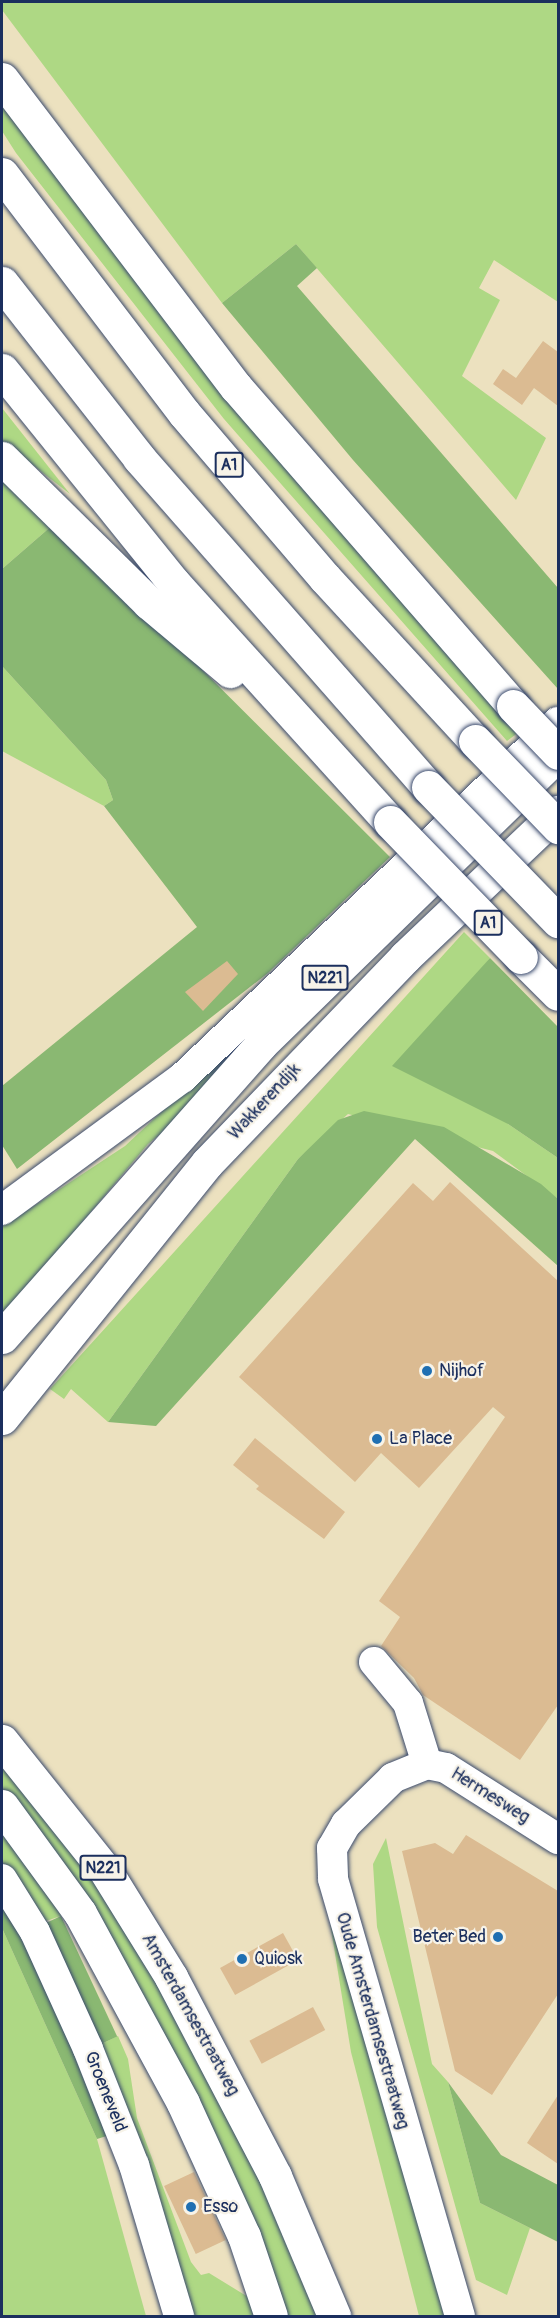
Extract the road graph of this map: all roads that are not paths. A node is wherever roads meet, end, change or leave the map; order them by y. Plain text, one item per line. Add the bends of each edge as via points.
1 (2, 79) edge
2 (2, 174) edge
3 (2, 284) edge
4 (2, 370) edge
5 (2, 458) edge
6 (558, 722) edge
7 (315, 742) junction
8 (558, 754) edge
9 (558, 812) edge
10 (558, 827) edge
11 (558, 921) edge
12 (558, 994) edge
13 (2, 1210) edge
14 (2, 1337) edge
15 (2, 1418) edge
16 (374, 1662) dead end
17 (2, 1733) edge
18 (2, 1741) edge
19 (427, 1764) junction
20 (26, 1766) junction
21 (2, 1806) edge
22 (558, 1839) edge
23 (2, 1879) edge
24 (180, 2316) edge
25 (271, 2316) edge
26 (334, 2316) edge
27 (460, 2316) edge

1 - 8 main road, bridge via 237,387
2 - 10 main road, A1, bridge via 184,413 325,578
3 - 11 main road, bridge via 161,485 428,787
4 - 7 main road, A1 via 174,583
5 - 7 main road, A1 via 149,603
6 - 13 street via 182,1078
7 - 12 main road, A1, bridge
8 - 14 main road, N221 via 260,1045
9 - 15 main road, Wakkerendijk / N221 via 405,957 207,1163
16 - 19 street, Hermesweg via 408,1703
17 - 20 main road, N221
18 - 20 main road, Amsterdamsestraatweg / N221
19 - 22 street, Hermesweg via 446,1768
19 - 27 street, Oude Amsterdamsestraatweg via 393,1778 346,1824 332,1848 333,1879
20 - 26 main road, Amsterdamsestraatweg / N221 via 105,1870 171,1977 275,2176
21 - 25 main road, N221 via 80,1912 178,2093 240,2226
23 - 24 street, Groeneveld via 35,1932 88,2049 134,2165

